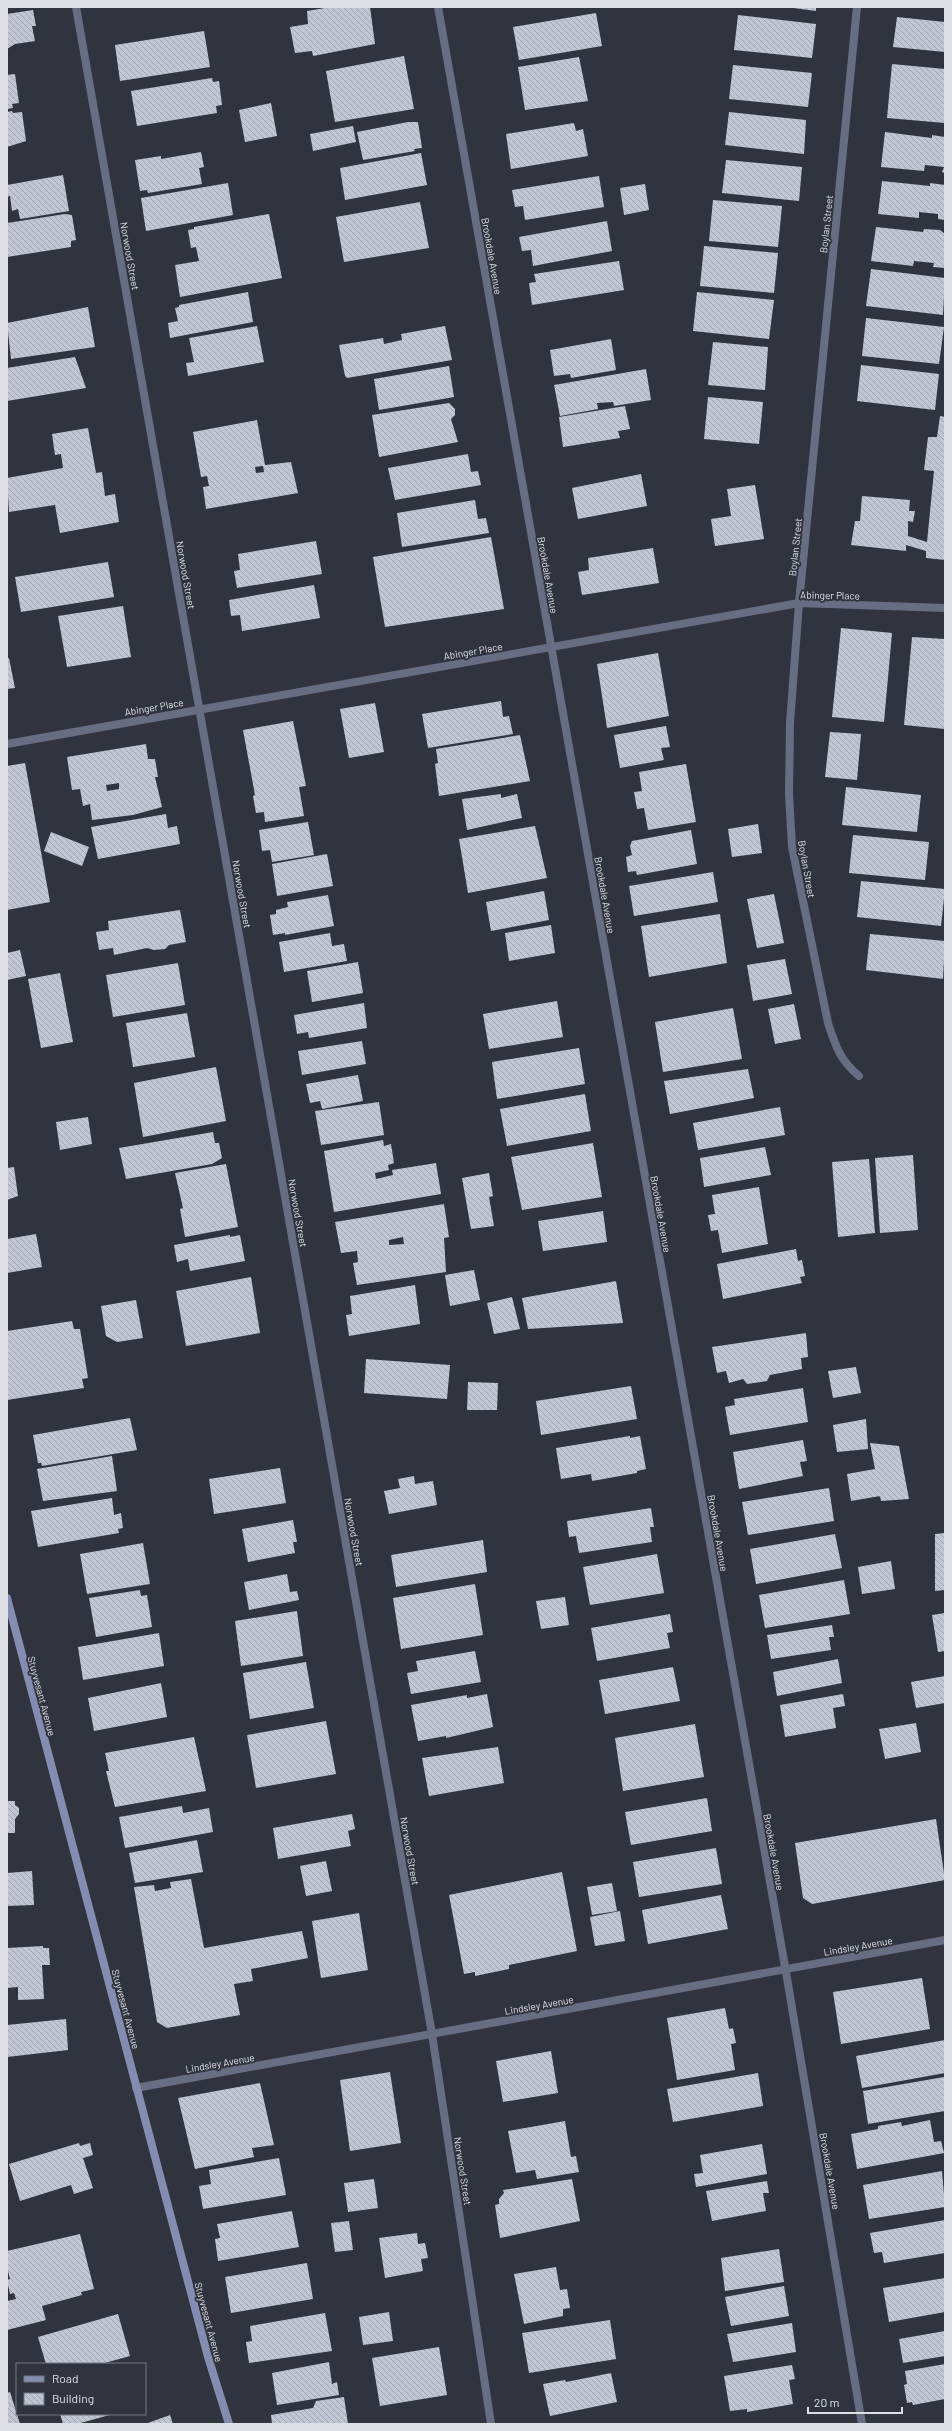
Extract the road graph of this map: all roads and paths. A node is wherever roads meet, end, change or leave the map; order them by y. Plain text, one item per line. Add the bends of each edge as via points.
1 (76, 7) edge
2 (438, 7) edge
3 (857, 7) edge
4 (799, 603) junction
5 (945, 608) edge
6 (551, 647) junction
7 (199, 710) junction
8 (7, 744) edge
9 (860, 1076) dead end
10 (7, 1598) edge
11 (945, 1940) edge
12 (785, 1970) junction
13 (432, 2034) junction
14 (136, 2088) junction
15 (229, 2424) edge
16 (491, 2424) edge
17 (862, 2424) edge

1 - 7 street, Norwood Street
2 - 6 street, Brookdale Avenue
3 - 4 street, Boylan Street
4 - 5 street, Abinger Place
4 - 6 street, Abinger Place
4 - 9 street, Boylan Street via 790,723 789,794 792,848 828,1023 836,1048 846,1065
6 - 7 street, Abinger Place
6 - 12 street, Brookdale Avenue
7 - 8 street, Abinger Place
7 - 13 street, Norwood Street
10 - 14 main road, Stuyvesant Avenue
11 - 12 street, Lindsley Avenue
12 - 13 street, Lindsley Avenue
12 - 17 street, Brookdale Avenue
13 - 14 street, Lindsley Avenue
13 - 16 street, Norwood Street
14 - 15 main road, Stuyvesant Avenue via 208,2357

